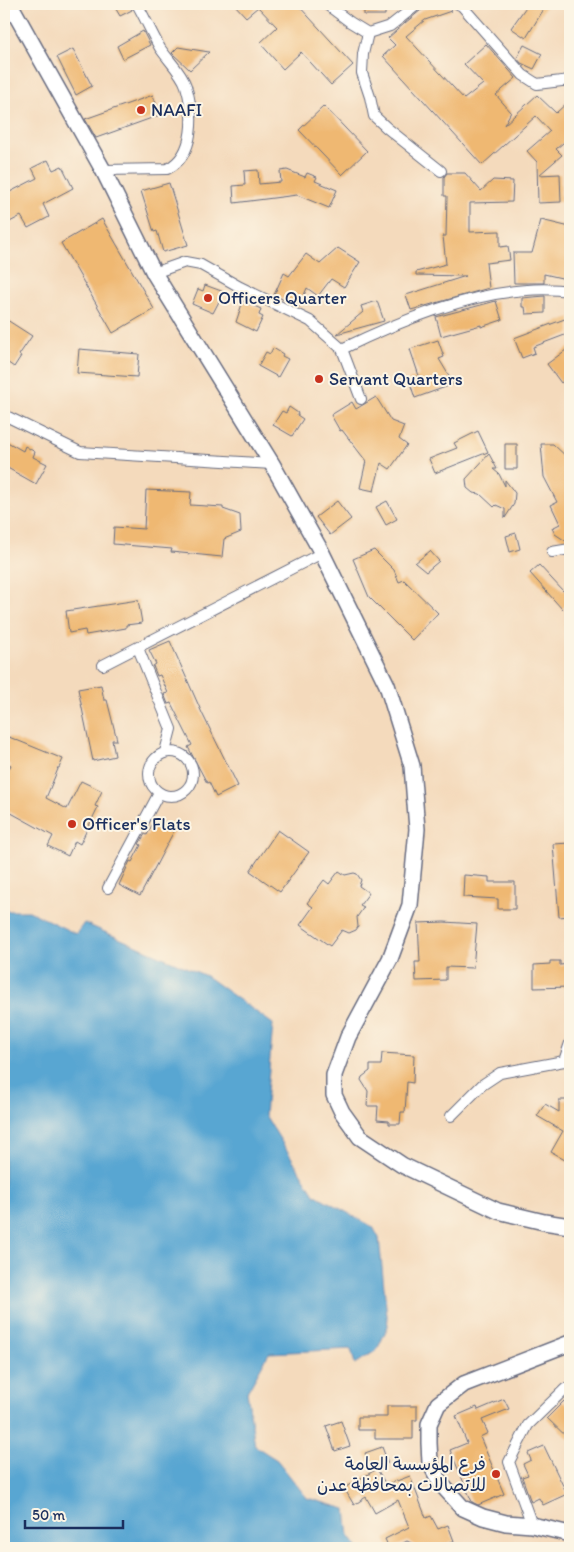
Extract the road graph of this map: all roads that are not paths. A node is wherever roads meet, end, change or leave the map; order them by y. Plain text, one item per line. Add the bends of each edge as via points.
1 (10, 4) edge
2 (137, 4) edge
3 (326, 4) edge
4 (418, 4) edge
5 (458, 4) edge
6 (368, 33) junction
7 (570, 80) edge
8 (103, 170) junction
9 (441, 171) dead end
10 (154, 273) junction
11 (570, 291) edge
12 (342, 349) junction
13 (361, 399) dead end
14 (4, 415) edge
15 (272, 464) junction
16 (570, 549) edge
17 (552, 552) dead end
18 (322, 553) junction
19 (138, 648) junction
20 (103, 665) dead end
21 (165, 752) junction
22 (159, 794) junction
23 (108, 888) dead end
24 (570, 1043) edge
25 (567, 1061) edge
26 (451, 1116) dead end
27 (570, 1226) edge
28 (570, 1343) edge
29 (570, 1388) edge
30 (532, 1525) junction
31 (570, 1534) edge

1 - 8 main road
2 - 8 street via 160,48 186,84 191,109 190,140 176,165 167,169
3 - 6 street
4 - 6 street via 390,26
5 - 7 street via 523,76 537,84
6 - 9 street via 362,73 374,116
8 - 10 main road
10 - 12 street via 185,262 201,265 310,320
10 - 15 main road
11 - 12 street via 513,291 445,306 380,330
12 - 13 street
14 - 15 street via 80,452
15 - 18 main road
16 - 17 street
18 - 19 street
18 - 27 main road via 387,685 412,766 417,829 410,904 390,959 348,1037 334,1075 334,1095 360,1137 402,1165 498,1211
19 - 20 street
19 - 21 street via 170,729
21 - 22 street via 151,762 149,780
21 - 22 street via 182,754 193,768 190,786 176,796
22 - 23 street
24 - 25 street
25 - 26 street via 500,1073 482,1085
28 - 30 main road via 464,1384 438,1404 429,1424 430,1463 441,1484 463,1508 506,1523
29 - 30 street via 565,1389 528,1425 509,1462
30 - 31 main road

